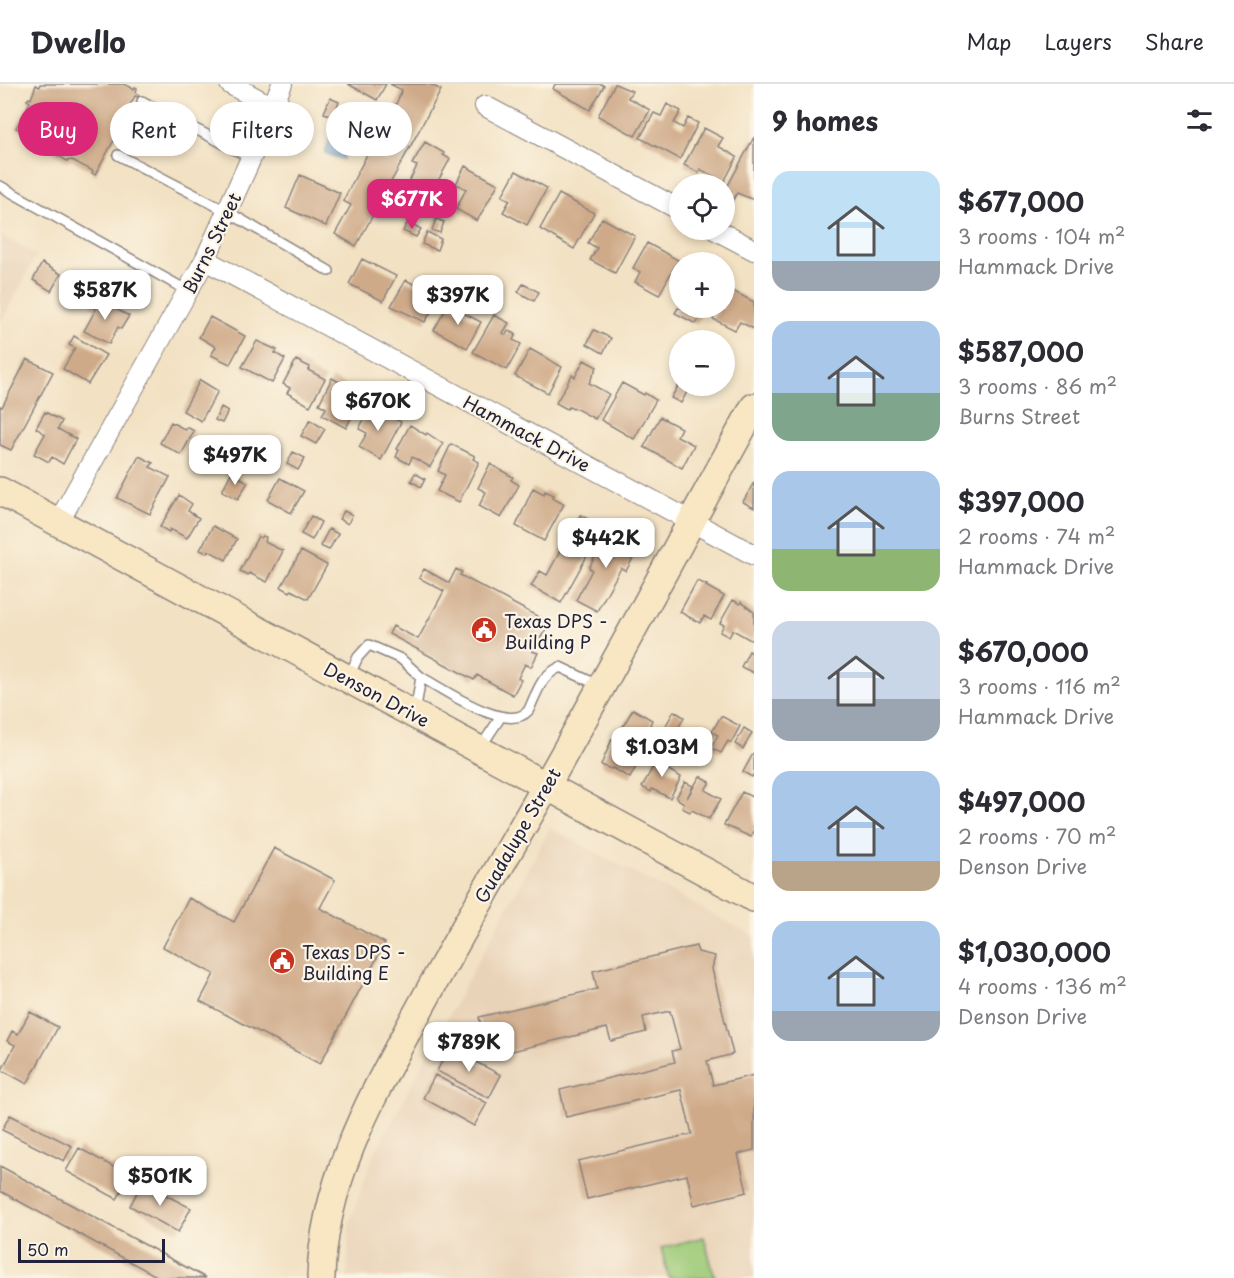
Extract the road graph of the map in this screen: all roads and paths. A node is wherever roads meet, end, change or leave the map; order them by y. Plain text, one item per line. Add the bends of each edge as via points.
1 (230, 84) edge
2 (282, 84) edge
3 (142, 101) dead end
4 (263, 102) edge
5 (274, 102) edge
6 (485, 106) dead end
7 (120, 156) edge
8 (251, 158) joint
9 (0, 186) edge
10 (669, 204) edge
11 (228, 212) junction
12 (735, 240) edge
13 (754, 250) edge
14 (205, 260) junction
15 (329, 271) dead end
16 (188, 291) junction
17 (754, 407) edge
18 (0, 491) edge
19 (691, 521) junction
20 (58, 523) junction
21 (754, 555) edge
22 (421, 677) junction
23 (348, 679) junction
24 (601, 686) junction
25 (414, 714) junction
26 (500, 718) junction
27 (479, 749) junction
28 (546, 785) junction
29 (754, 898) edge
30 (321, 1278) edge

1 - 4 street
2 - 5 street, Burns Street
3 - 8 lane
6 - 10 street
7 - 11 lane
8 - 11 street, Burns Street
9 - 16 lane
11 - 14 street, Burns Street
11 - 15 lane
12 - 13 street
14 - 16 street, Burns Street
14 - 19 street, Hammack Drive
16 - 20 street, Burns Street
17 - 19 street, Guadalupe Street
18 - 20 street, Denson Drive
19 - 21 street, Hammack Drive
19 - 24 street, Guadalupe Street
20 - 23 street, Denson Drive
22 - 23 lane via 401,659 369,645 358,657
22 - 25 lane
22 - 26 lane
23 - 25 street, Denson Drive
24 - 26 lane via 560,668 545,675 527,711 515,718
24 - 28 street, Guadalupe Street
25 - 27 street, Denson Drive
26 - 27 lane
27 - 28 street, Denson Drive
28 - 29 street, Denson Drive
28 - 30 street, Guadalupe Street via 368,1106 346,1155 331,1209

